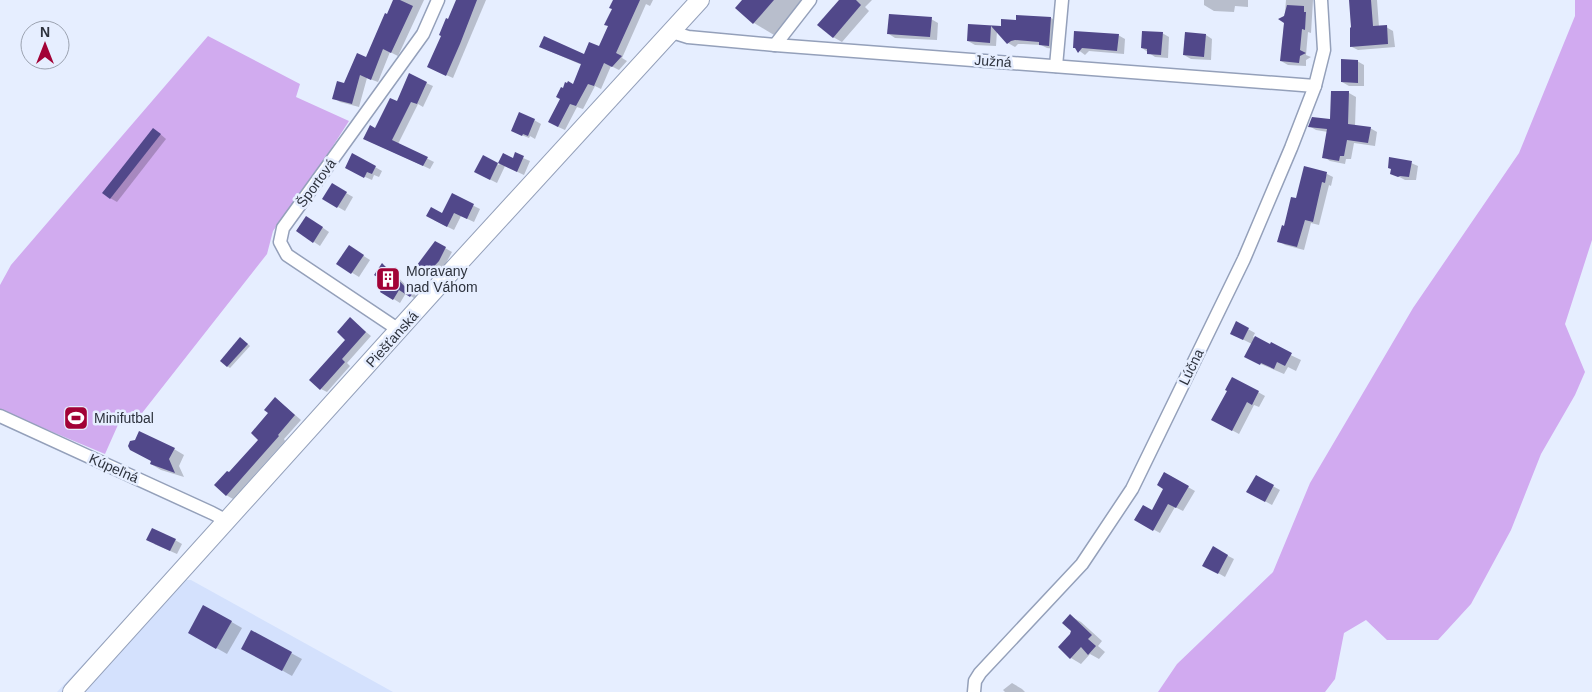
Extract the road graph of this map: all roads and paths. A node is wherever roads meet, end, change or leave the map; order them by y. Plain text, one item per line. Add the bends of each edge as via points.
1 (438, 0) edge
2 (700, 0) edge
3 (810, 0) edge
4 (1062, 0) edge
5 (1321, 0) edge
6 (672, 32) junction
7 (775, 45) junction
8 (1056, 66) junction
9 (1315, 86) junction
10 (400, 330) junction
11 (0, 416) edge
12 (227, 521) junction
13 (72, 692) edge
14 (974, 692) edge

1 - 10 street, Športová via 423,34 283,228 280,242 286,255
2 - 6 main road, Piešťanská
3 - 7 street
4 - 8 street
5 - 9 street, Lúčna via 1324,50
6 - 7 street, Južná
6 - 10 main road, Piešťanská
7 - 8 street, Južná
8 - 9 street, Južná
9 - 14 street, Lúčna via 1244,259 1132,488 1082,564 980,673
10 - 12 main road, Piešťanská
11 - 12 street, Kúpeľná
12 - 13 main road, Piešťanská

